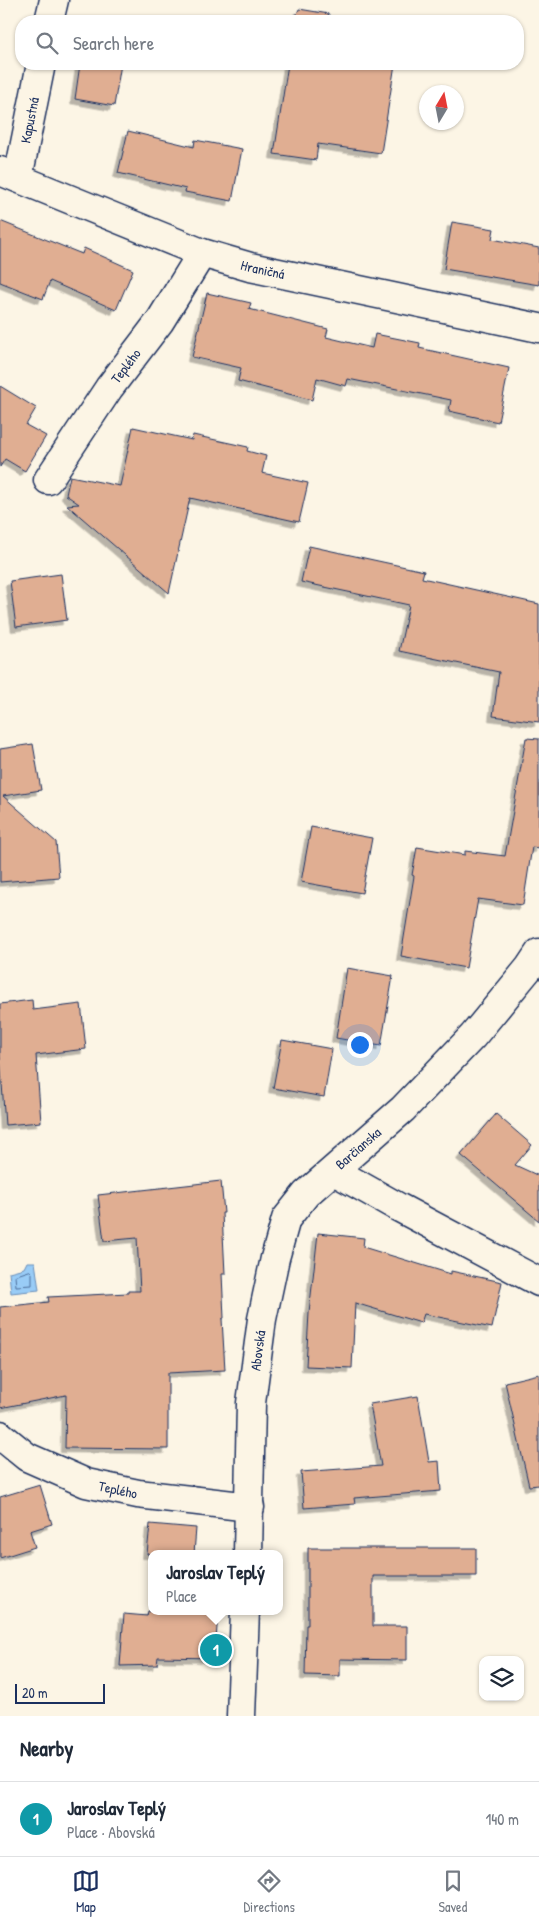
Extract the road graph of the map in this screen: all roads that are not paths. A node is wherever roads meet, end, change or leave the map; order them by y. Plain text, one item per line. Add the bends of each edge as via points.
1 (54, 0) edge
2 (51, 15) edge
3 (39, 70) edge
4 (9, 175) edge
5 (202, 253) junction
6 (539, 328) edge
7 (48, 480) dead end
8 (539, 953) edge
9 (334, 1171) junction
10 (539, 1282) edge
11 (0, 1435) edge
12 (250, 1507) junction
13 (248, 1550) edge
14 (245, 1615) edge
15 (240, 1716) edge

1 - 2 street
3 - 4 street, Kapustná
4 - 5 street, Hraničná
5 - 6 street, Hraničná via 250,267
5 - 7 street, Teplého via 160,322 109,388
8 - 9 street, Barčianska via 473,1036 403,1108
9 - 10 street, Barčianska
9 - 12 street, Abovská via 306,1194 286,1219 275,1258 262,1319 251,1403
11 - 12 street, Teplého via 27,1457 86,1483 138,1494
12 - 13 street, Abovská
14 - 15 street

